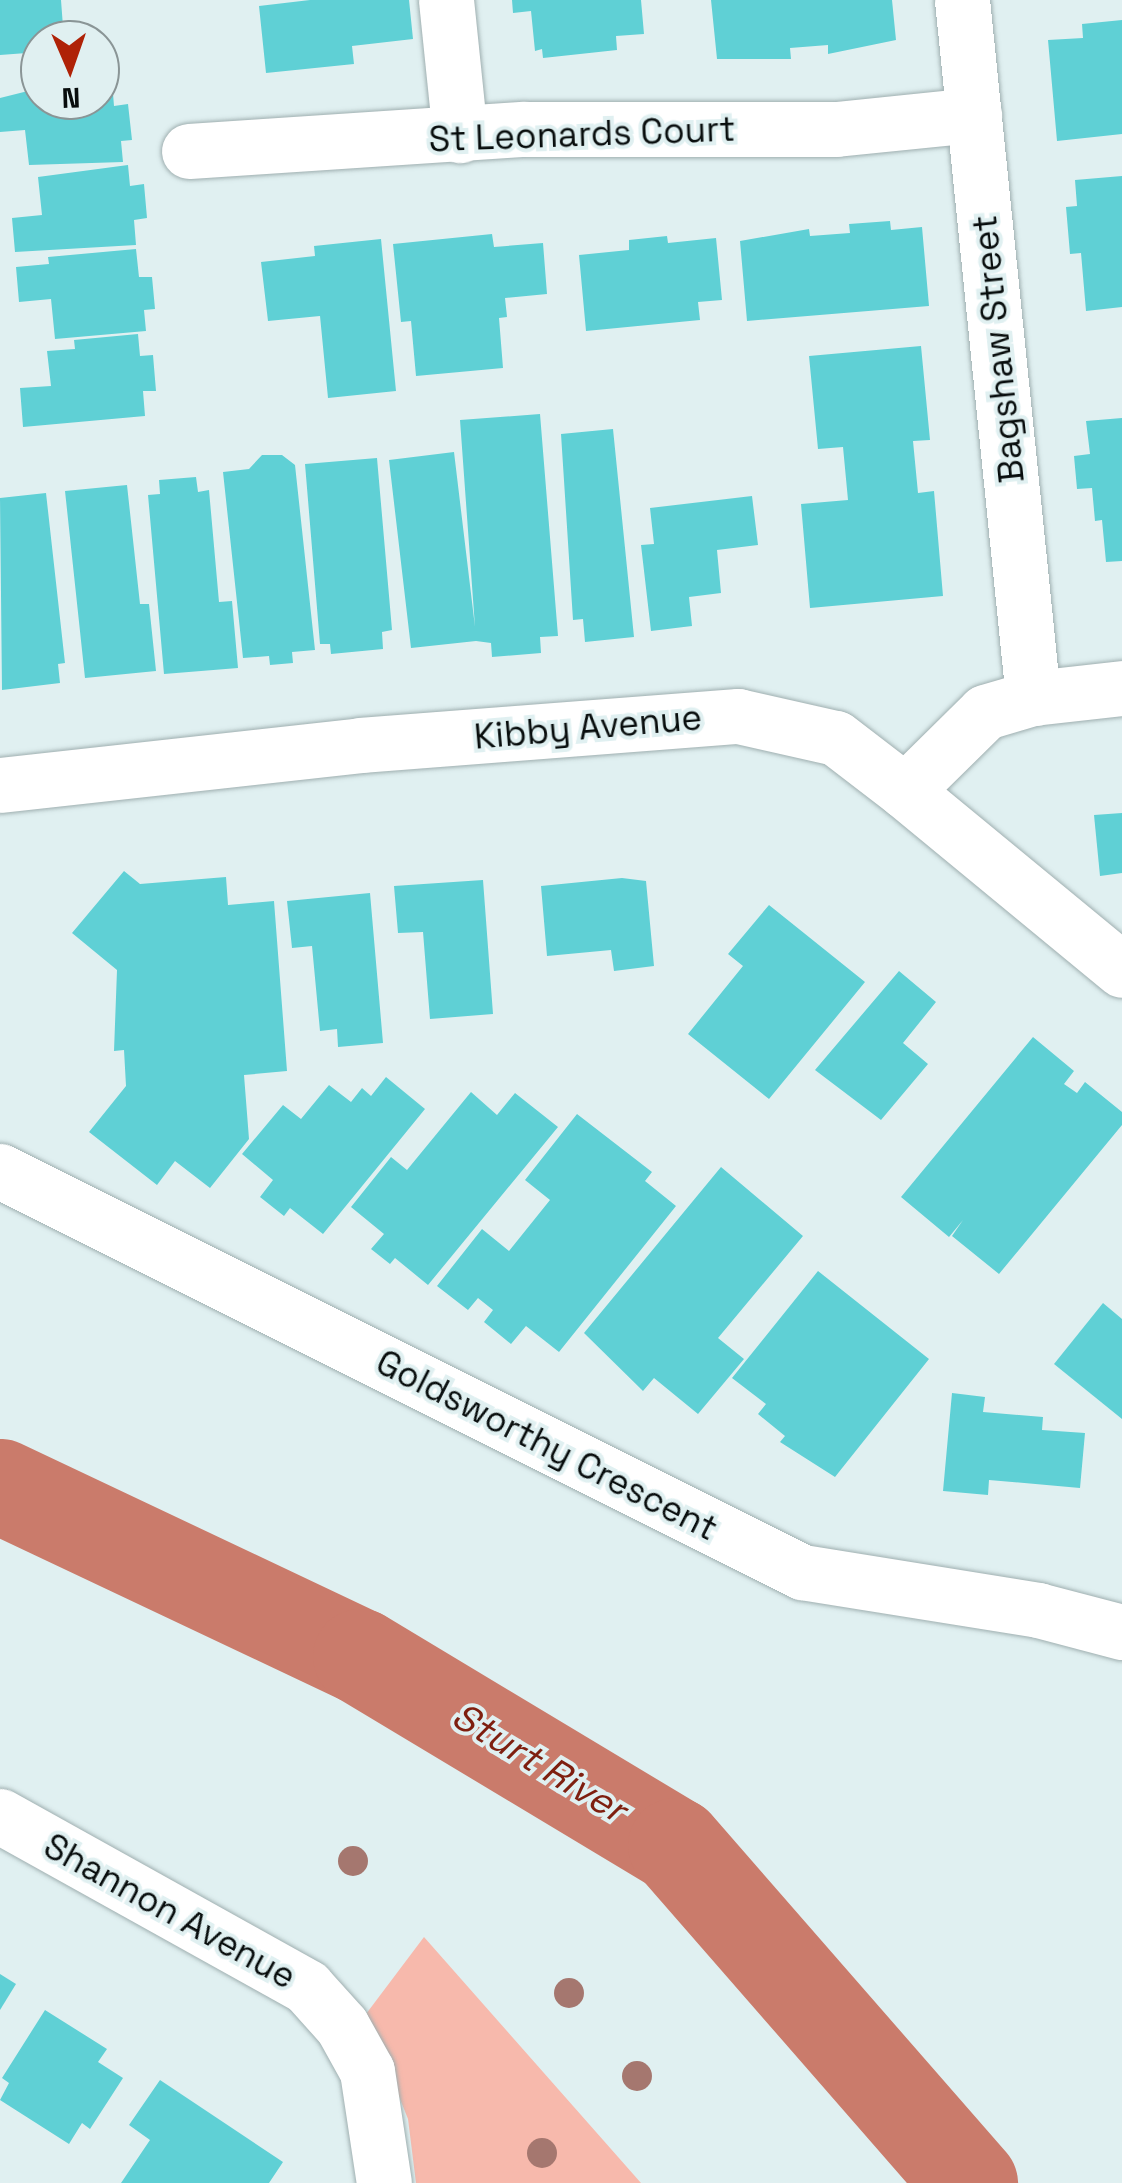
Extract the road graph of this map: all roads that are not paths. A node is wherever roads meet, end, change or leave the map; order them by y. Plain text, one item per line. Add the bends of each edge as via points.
1 (446, 0) edge
2 (962, 0) edge
3 (974, 115) junction
4 (460, 136) junction
5 (189, 151) dead end
6 (1122, 688) edge
7 (1032, 698) junction
8 (0, 785) edge
9 (905, 791) junction
10 (1122, 970) edge
11 (0, 1172) edge
12 (1122, 1632) edge
13 (0, 1816) edge
14 (384, 2183) edge

1 - 4 street
2 - 3 street, Bagshaw Street
3 - 4 street, St Leonards Court via 836,130 524,129
3 - 7 street, Bagshaw Street
4 - 5 street, St Leonards Court
6 - 7 street
7 - 9 street via 985,712
8 - 9 street, Kibby Avenue via 360,746 738,716 836,738
9 - 10 street, Kibby Avenue
11 - 12 street, Goldsworthy Crescent via 802,1572 1038,1610
13 - 14 street, Shannon Avenue via 307,1987 342,2026 367,2071

